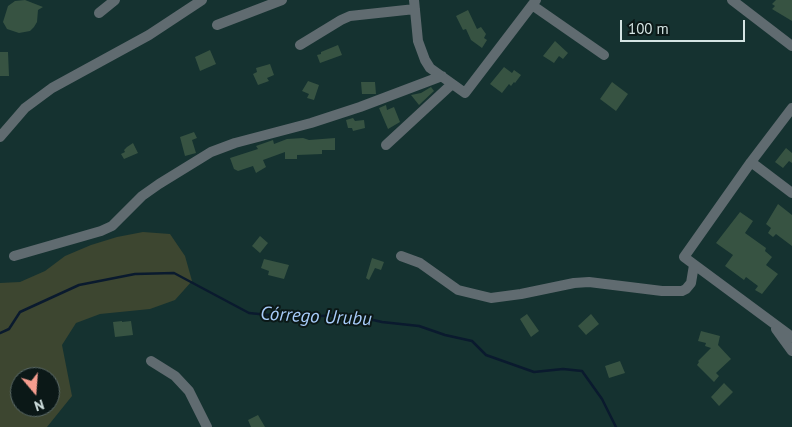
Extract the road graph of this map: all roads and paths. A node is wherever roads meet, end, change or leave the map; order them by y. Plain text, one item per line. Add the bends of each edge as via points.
1 (116, 0) edge
2 (202, 0) edge
3 (282, 0) edge
4 (732, 0) edge
5 (534, 2) edge
6 (414, 5) edge
7 (99, 13) dead end
8 (217, 26) dead end
9 (300, 45) dead end
10 (792, 46) edge
11 (604, 55) dead end
12 (442, 76) junction
13 (452, 84) junction
14 (792, 108) edge
15 (0, 137) edge
16 (386, 145) dead end
17 (751, 162) junction
18 (792, 193) edge
19 (14, 256) dead end
20 (402, 256) dead end
21 (694, 265) junction
22 (769, 320) junction
23 (792, 337) edge
24 (792, 351) edge
25 (151, 362) dead end
26 (207, 427) edge

1 - 7 street
2 - 15 street via 149,35 52,88 25,108
3 - 8 street
4 - 10 street
5 - 11 street
5 - 13 street via 465,93
6 - 9 street via 350,16
6 - 12 street via 420,51 430,68
12 - 13 street
12 - 19 street via 352,110 235,142 211,152 142,196 112,226
13 - 16 street
14 - 17 street
17 - 18 street
17 - 21 street via 684,257
20 - 21 street via 420,264 458,290 491,298 574,282 682,291 691,283
21 - 22 street
22 - 23 street
22 - 24 street
25 - 26 street via 175,376 189,391

